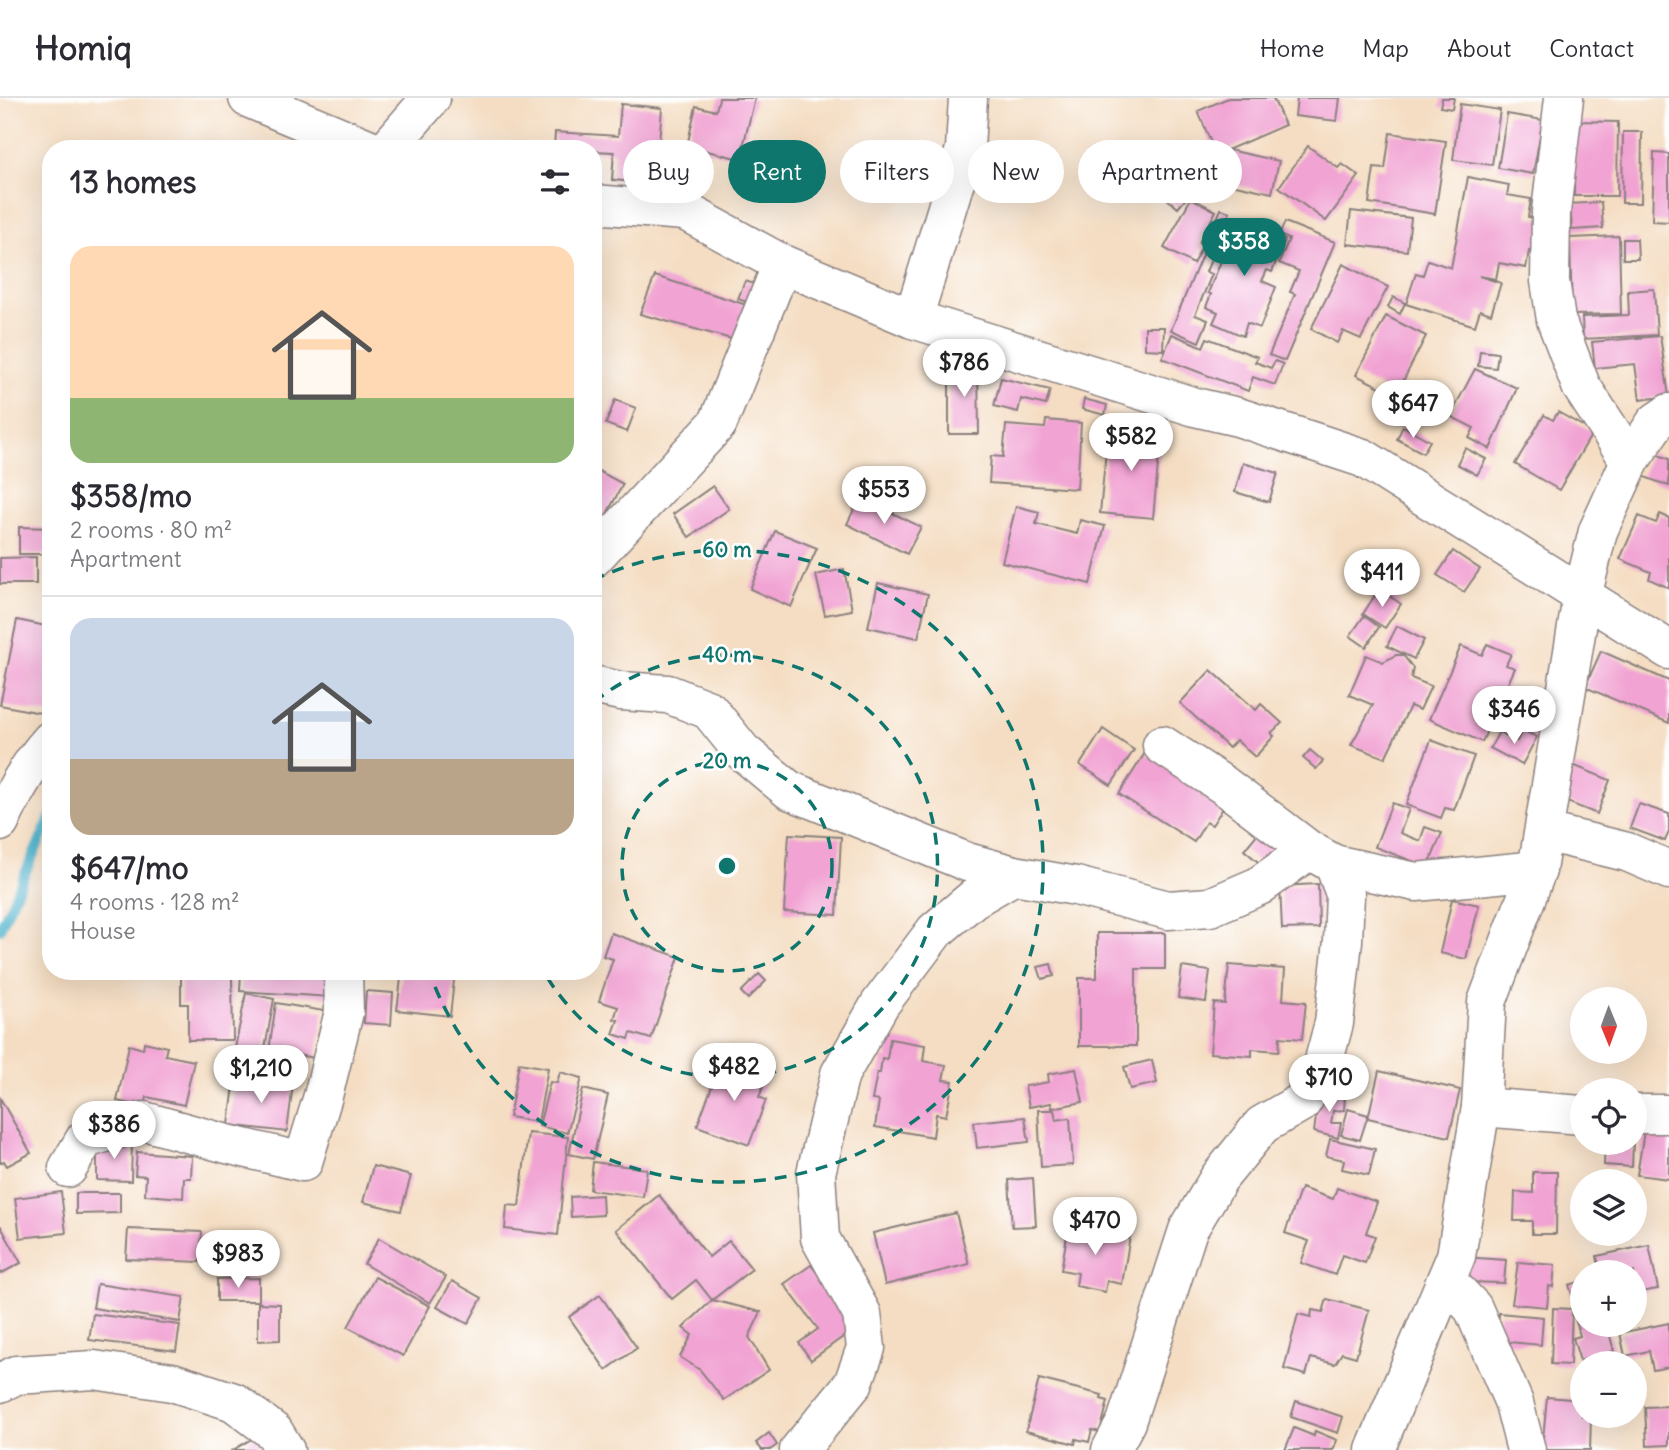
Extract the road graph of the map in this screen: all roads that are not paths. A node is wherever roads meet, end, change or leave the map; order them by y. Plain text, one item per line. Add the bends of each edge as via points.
1 (248, 98) edge
2 (431, 98) edge
3 (968, 98) edge
4 (1564, 98) edge
5 (348, 140) edge
6 (395, 140) edge
7 (602, 205) edge
8 (782, 264) junction
9 (913, 319) junction
10 (1669, 413) edge
11 (1630, 461) junction
12 (602, 548) edge
13 (1582, 597) junction
14 (1669, 650) edge
15 (602, 687) edge
16 (1162, 745) dead end
17 (42, 750) edge
18 (3, 797) edge
19 (1545, 832) junction
20 (1321, 857) junction
21 (1537, 870) junction
22 (1669, 870) edge
23 (1014, 875) junction
24 (342, 980) edge
25 (1482, 1107) junction
26 (1570, 1114) edge
27 (1647, 1114) edge
28 (1669, 1114) edge
29 (68, 1168) dead end
30 (1446, 1280) junction
31 (0, 1383) edge
32 (285, 1450) edge
33 (799, 1450) edge
34 (1111, 1450) edge
35 (1376, 1450) edge
36 (1526, 1450) edge

1 - 5 street
2 - 6 street
3 - 9 street via 965,149
4 - 11 street via 1551,212 1550,281 1556,320 1581,386
7 - 8 street via 685,211
8 - 9 street
8 - 12 street via 718,423
9 - 13 street via 1363,458
10 - 11 street via 1656,422
11 - 13 street via 1598,531
13 - 14 street
13 - 19 street
15 - 23 street via 668,694 709,710 742,751 789,790 908,840
16 - 20 street
17 - 18 street
19 - 21 street
19 - 22 street via 1627,852
20 - 21 street via 1416,881
20 - 23 street via 1210,907 1168,910
20 - 34 street via 1345,894 1334,1023 1322,1068 1302,1102 1262,1125 1219,1178 1188,1230 1126,1422
21 - 25 street via 1487,1002
23 - 33 street via 973,899 935,931 880,1004 840,1074 816,1173 820,1238 862,1314 866,1348 853,1384
24 - 29 street via 344,1012 303,1162 144,1121 85,1139
25 - 26 street
25 - 30 street via 1456,1256
27 - 28 street
30 - 35 street
30 - 36 street via 1473,1308 1514,1403
31 - 32 street via 16,1375 94,1370 172,1382 234,1402 274,1432

